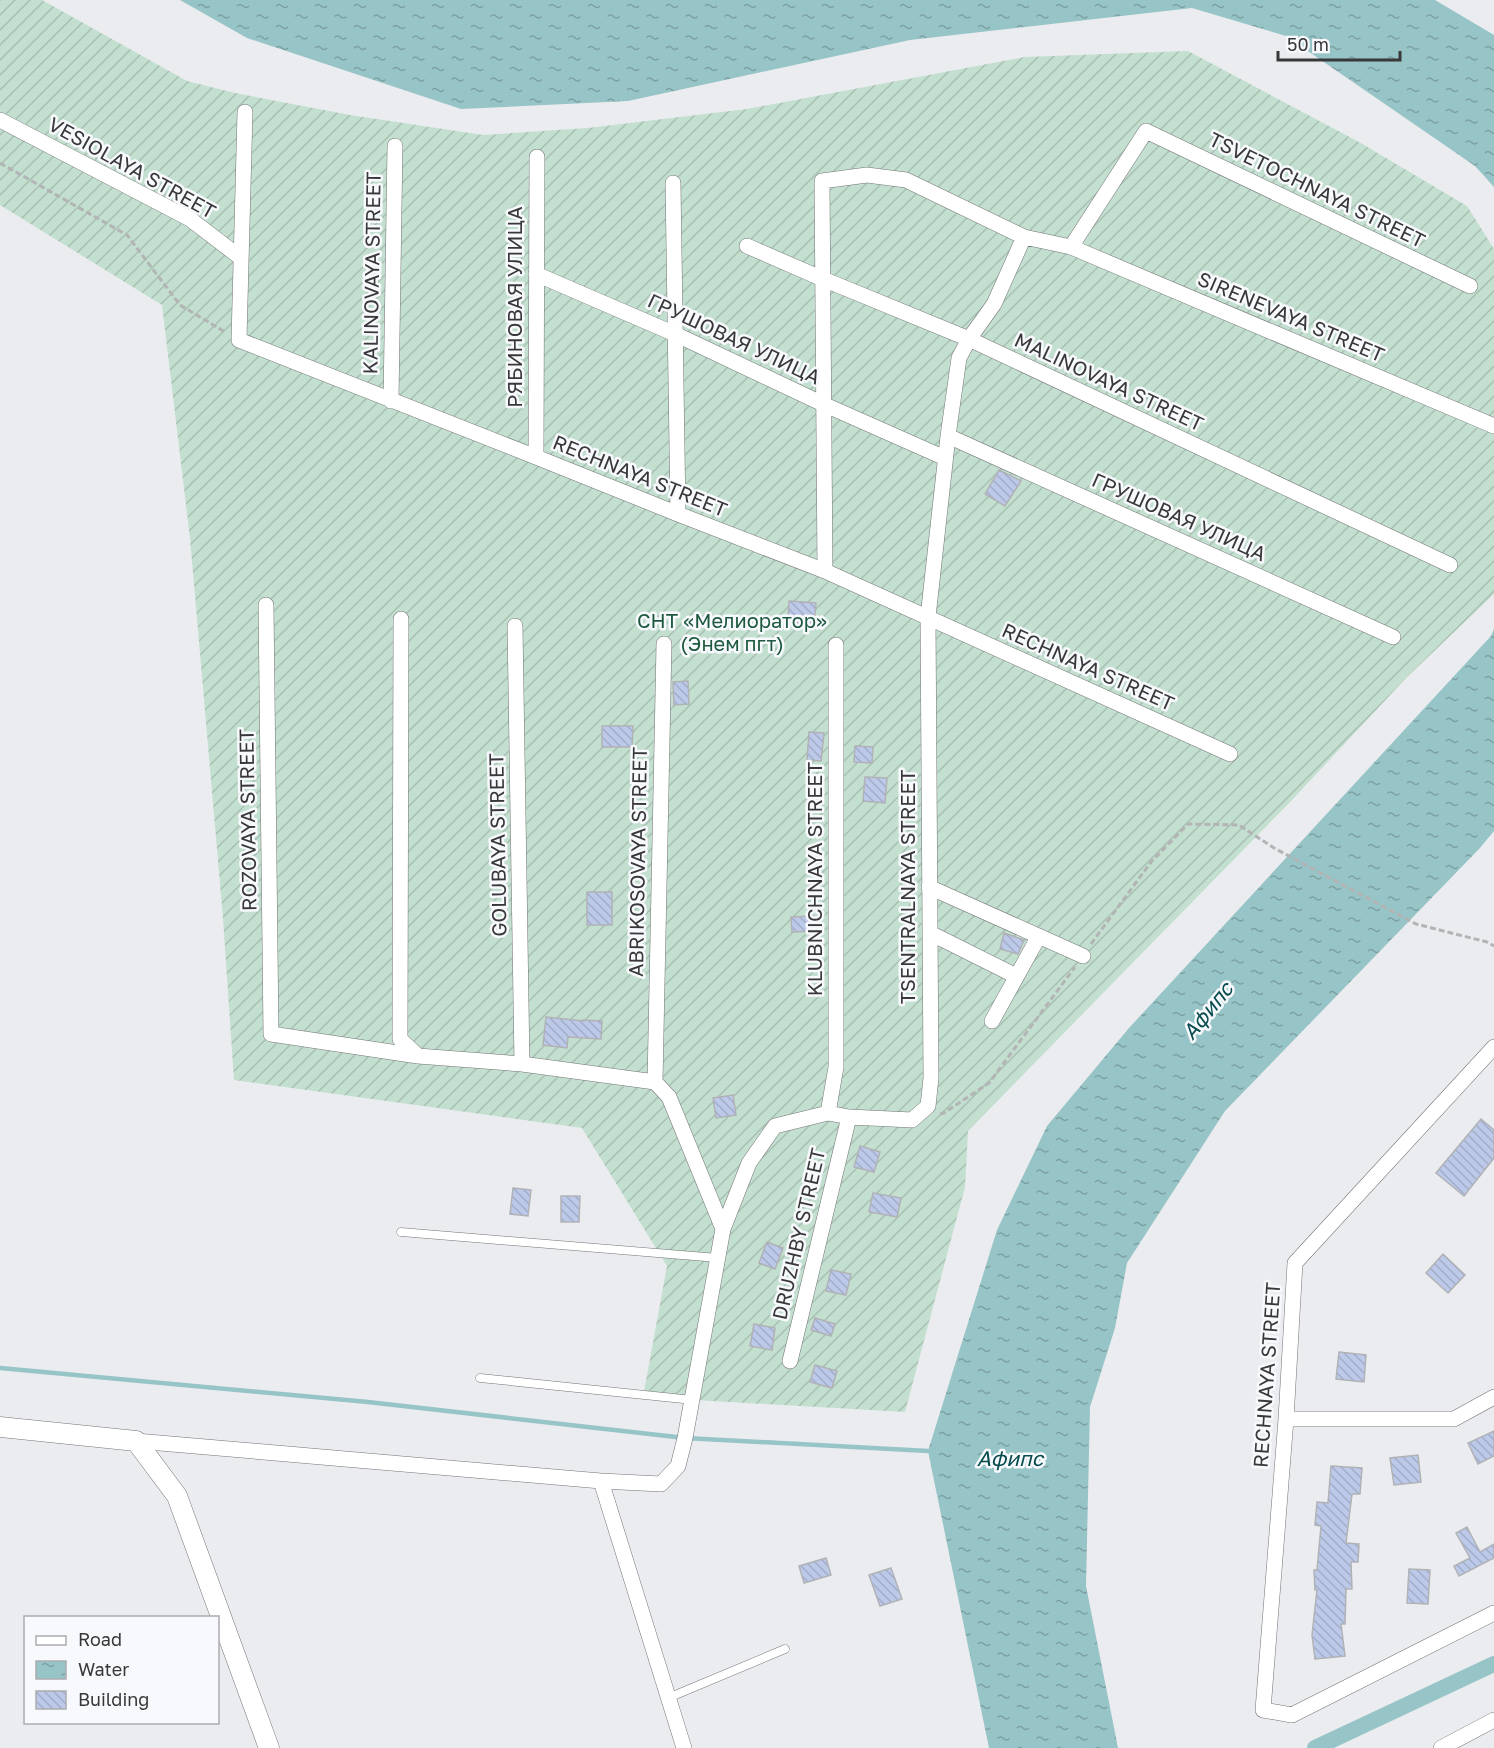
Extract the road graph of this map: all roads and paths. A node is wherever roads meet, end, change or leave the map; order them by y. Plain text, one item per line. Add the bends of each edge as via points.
1 (245, 112) dead end
2 (0, 120) edge
3 (395, 146) dead end
4 (537, 157) dead end
5 (0, 163) edge
6 (673, 183) dead end
7 (1024, 237) junction
8 (747, 246) dead end
9 (1071, 247) junction
10 (241, 258) junction
11 (536, 274) junction
12 (823, 279) junction
13 (1470, 286) dead end
14 (675, 334) junction
15 (969, 339) junction
16 (239, 340) junction
17 (391, 401) junction
18 (824, 404) junction
19 (1494, 426) edge
20 (948, 436) junction
21 (536, 456) junction
22 (945, 458) junction
23 (678, 514) junction
24 (1450, 566) dead end
25 (825, 571) junction
26 (266, 604) dead end
27 (928, 617) junction
28 (401, 619) dead end
29 (515, 626) dead end
30 (1393, 637) dead end
31 (664, 644) dead end
32 (836, 645) dead end
33 (1230, 754) dead end
34 (1274, 848) dead end
35 (929, 886) junction
36 (930, 933) junction
37 (1039, 936) junction
38 (1494, 946) edge
39 (1083, 956) dead end
40 (1016, 976) junction
41 (992, 1021) dead end
42 (1494, 1047) edge
43 (418, 1056) junction
44 (522, 1064) junction
45 (655, 1082) junction
46 (828, 1113) junction
47 (849, 1117) junction
48 (723, 1229) junction
49 (401, 1232) dead end
50 (718, 1258) junction
51 (790, 1360) dead end
52 (480, 1378) dead end
53 (1494, 1397) edge
54 (693, 1400) junction
55 (1286, 1419) junction
56 (0, 1427) edge
57 (136, 1441) junction
58 (601, 1481) junction
59 (1494, 1613) edge
60 (785, 1649) dead end
61 (668, 1698) junction
62 (1494, 1720) edge
63 (269, 1748) edge
64 (684, 1748) edge
65 (1441, 1748) edge

1 - 10 street
2 - 10 street, VESIOLAYA STREET via 190,219
3 - 17 street, KALINOVAYA STREET
4 - 11 street, РЯБИНОВАЯ УЛИЦА
5 - 16 path via 127,235 180,305
6 - 14 street
7 - 9 street
7 - 12 street via 906,180 867,175 822,181
7 - 15 street, TSENTRALNAYA STREET via 994,304
8 - 12 street, MALINOVAYA STREET
9 - 13 street, TSVETOCHNAYA STREET via 1146,131
9 - 19 street, SIRENEVAYA STREET
10 - 16 street
11 - 14 street, ГРУШОВАЯ УЛИЦА
11 - 21 street, РЯБИНОВАЯ УЛИЦА
12 - 15 street, MALINOVAYA STREET
12 - 18 street
14 - 18 street, ГРУШОВАЯ УЛИЦА
14 - 23 street
15 - 20 street, TSENTRALNAYA STREET via 959,358
15 - 24 street, MALINOVAYA STREET
16 - 17 street, RECHNAYA STREET
17 - 21 street, RECHNAYA STREET
18 - 22 street, ГРУШОВАЯ УЛИЦА
18 - 25 street
20 - 22 street, TSENTRALNAYA STREET
20 - 30 street, ГРУШОВАЯ УЛИЦА
21 - 23 street, RECHNAYA STREET
22 - 27 street, TSENTRALNAYA STREET
23 - 25 street, RECHNAYA STREET
25 - 27 street, RECHNAYA STREET
26 - 43 street, ROZOVAYA STREET via 271,1034
27 - 33 street, RECHNAYA STREET
27 - 35 street, TSENTRALNAYA STREET
28 - 43 street via 400,1039
29 - 44 street, GOLUBAYA STREET
31 - 45 street, ABRIKOSOVAYA STREET
32 - 46 street, KLUBNICHNAYA STREET via 836,1067
34 - 38 path via 1416,924
35 - 36 street, TSENTRALNAYA STREET
35 - 37 street
36 - 40 street
36 - 47 street, TSENTRALNAYA STREET via 928,1106 912,1120
37 - 39 street
37 - 40 street
40 - 41 street
42 - 55 street, RECHNAYA STREET via 1295,1263
43 - 44 street
44 - 45 street
45 - 48 street via 669,1098
46 - 47 street, TSENTRALNAYA STREET
46 - 48 street, TSENTRALNAYA STREET via 775,1126 749,1163
47 - 51 street, DRUZHBY STREET
48 - 50 street, TSENTRALNAYA STREET
49 - 50 lane
50 - 54 street, TSENTRALNAYA STREET
52 - 54 lane
53 - 55 street via 1454,1419
54 - 58 street, TSENTRALNAYA STREET via 678,1466 661,1484
55 - 59 street, RECHNAYA STREET via 1263,1710 1292,1715
56 - 57 street
57 - 58 street, TSENTRALNAYA STREET
57 - 63 street via 177,1496
58 - 61 street
60 - 61 lane
61 - 64 street
62 - 65 street

